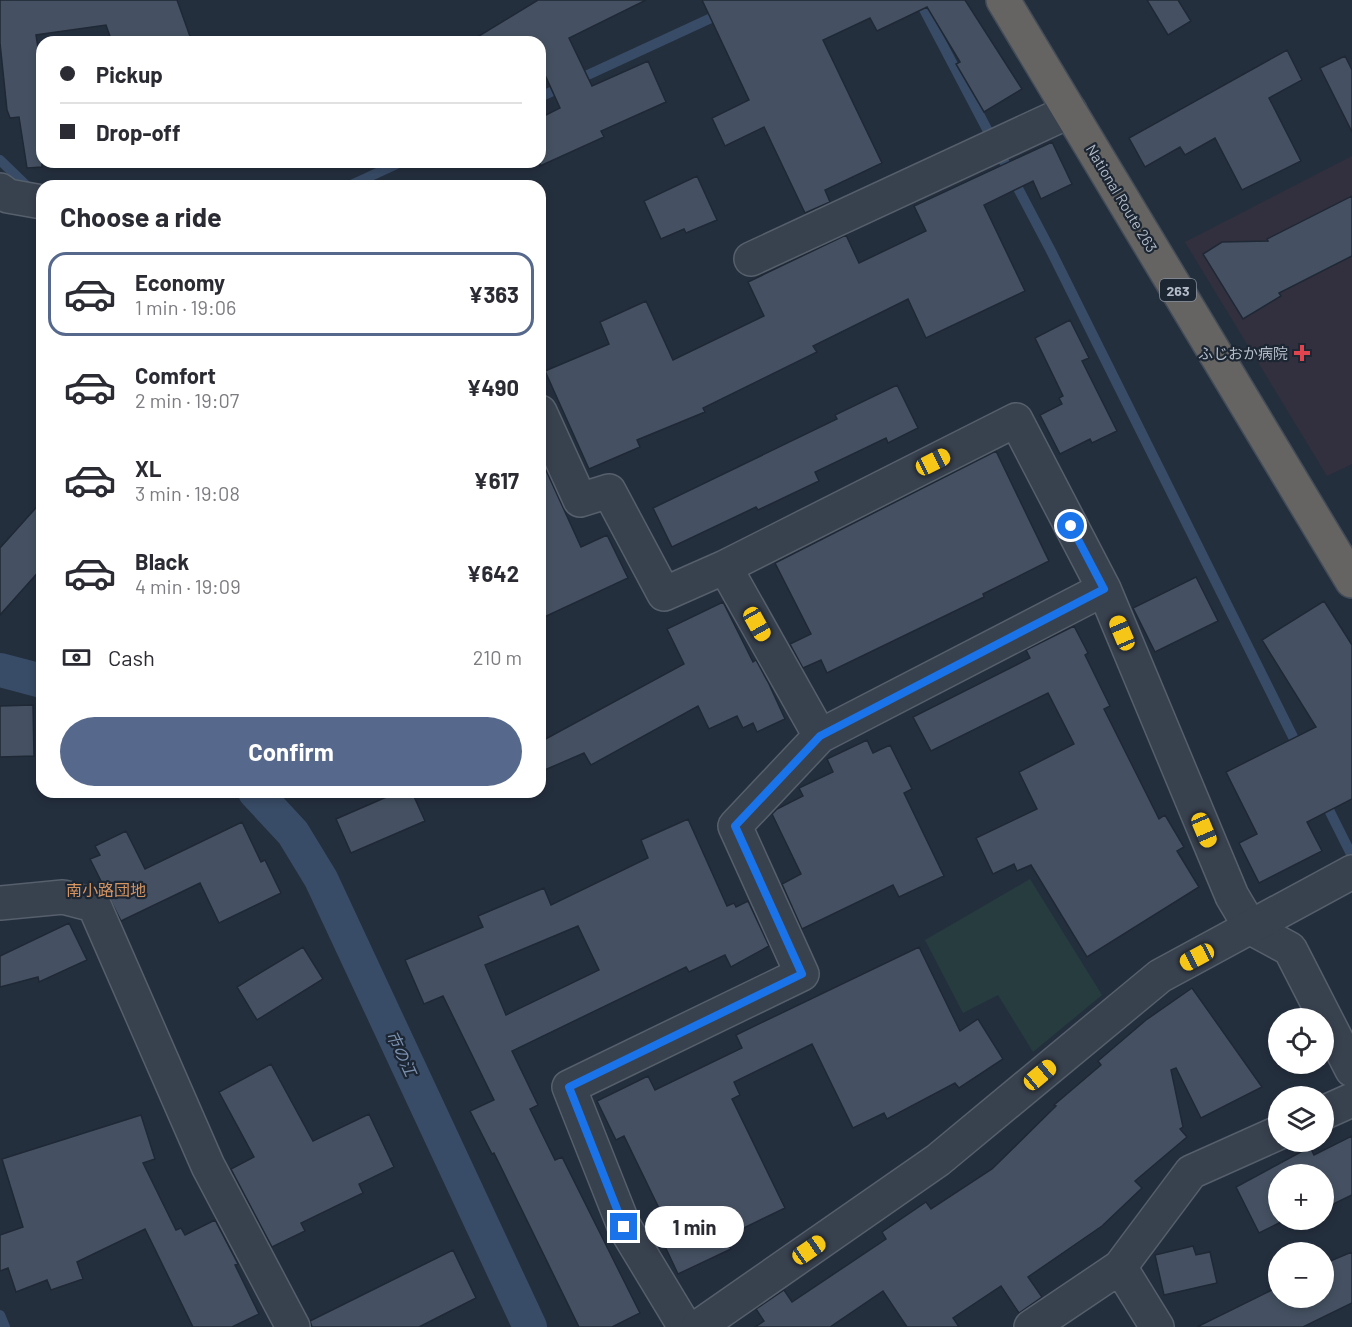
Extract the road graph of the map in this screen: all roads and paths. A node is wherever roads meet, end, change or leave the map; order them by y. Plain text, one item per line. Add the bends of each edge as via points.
1 (1003, 0) edge
2 (1070, 111) junction
3 (751, 259) dead end
4 (546, 425) edge
5 (725, 567) junction
6 (1352, 581) edge
7 (1104, 589) junction
8 (820, 736) junction
9 (1352, 872) edge
10 (0, 903) edge
11 (1251, 928) junction
12 (1352, 1070) edge
13 (1352, 1100) edge
14 (1334, 1108) edge
15 (1268, 1137) edge
16 (1120, 1267) junction
17 (293, 1327) edge
18 (685, 1327) edge
19 (698, 1327) edge
20 (1031, 1327) edge
21 (1157, 1327) edge

1 - 2 highway, National Route 263 / 263
2 - 3 street
2 - 6 highway, National Route 263 / 263
4 - 5 street via 580,500 609,491 664,594
5 - 7 street via 1016,420
5 - 8 street
7 - 8 street
7 - 11 street via 1232,896
8 - 18 street via 735,826 802,974 569,1087 624,1227
9 - 11 street
10 - 17 street via 63,897 94,906 208,1166
11 - 12 street via 1290,949
11 - 19 street via 1160,976 938,1160
13 - 14 street
15 - 16 street via 1191,1172
16 - 20 street
16 - 21 street

